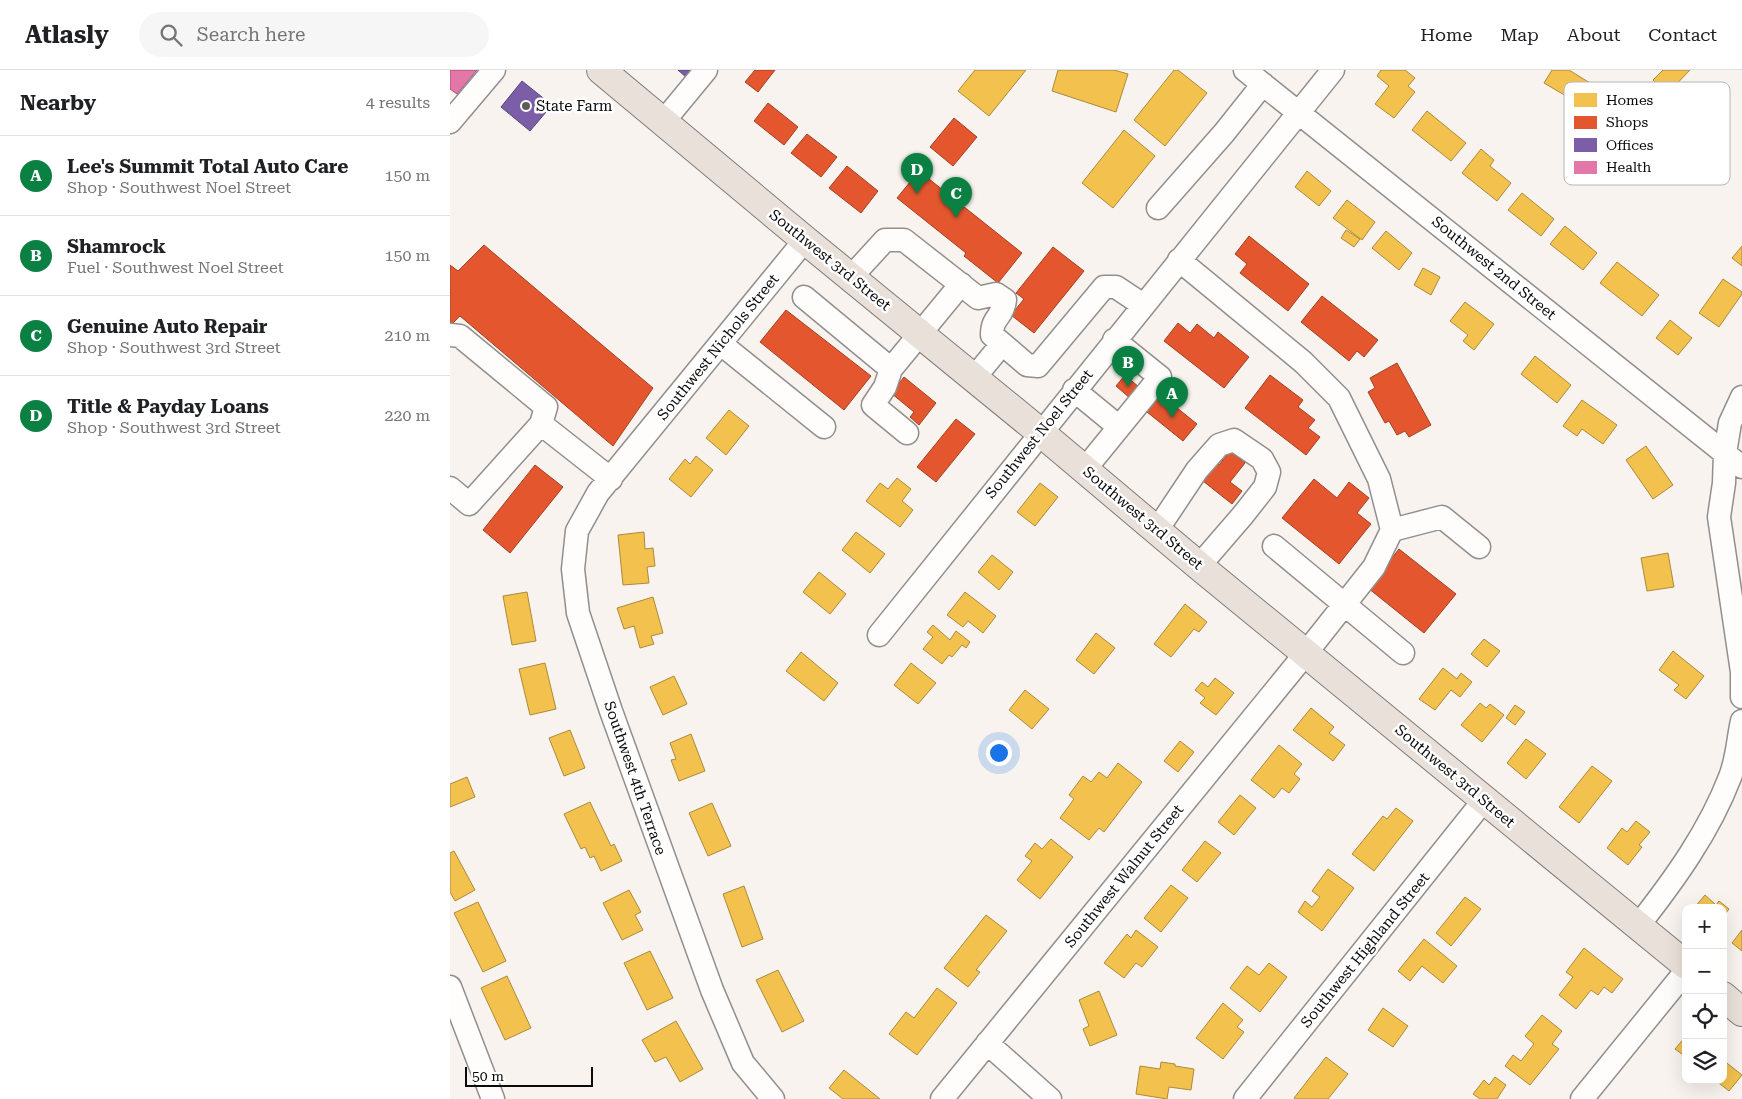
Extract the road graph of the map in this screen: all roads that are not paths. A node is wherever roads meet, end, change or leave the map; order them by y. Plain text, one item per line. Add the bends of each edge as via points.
1 (494, 70) edge
2 (601, 70) edge
3 (706, 70) edge
4 (1245, 70) edge
5 (1333, 70) edge
6 (1263, 84) junction
7 (1299, 112) junction
8 (450, 122) edge
9 (663, 122) junction
10 (1158, 208) dead end
11 (805, 240) junction
12 (1179, 260) junction
13 (851, 277) junction
14 (961, 284) junction
15 (804, 297) dead end
16 (1143, 305) junction
17 (919, 333) junction
18 (450, 336) edge
19 (1114, 340) junction
20 (721, 344) junction
21 (1002, 344) junction
22 (891, 369) junction
23 (974, 378) junction
24 (1074, 390) junction
25 (1742, 397) edge
26 (1123, 422) junction
27 (541, 424) junction
28 (824, 427) dead end
29 (1040, 432) junction
30 (907, 434) dead end
31 (631, 455) joint
32 (1734, 460) edge
33 (1085, 469) junction
34 (611, 478) junction
35 (450, 488) edge
36 (1157, 530) junction
37 (1392, 530) junction
38 (1274, 546) dead end
39 (1479, 547) dead end
40 (1199, 566) junction
41 (1344, 604) junction
42 (878, 634) dead end
43 (1306, 653) junction
44 (1403, 653) dead end
45 (1742, 697) edge
46 (1742, 720) edge
47 (1484, 800) junction
48 (1638, 926) junction
49 (1682, 962) edge
50 (1682, 976) edge
51 (450, 987) edge
52 (1727, 999) edge
53 (1742, 1012) edge
54 (987, 1043) junction
55 (493, 1099) edge
56 (773, 1099) edge
57 (942, 1099) edge
58 (1050, 1099) edge
59 (1246, 1099) edge
60 (1582, 1099) edge

1 - 8 street
2 - 9 main road, Southwest 3rd Street
3 - 9 street
4 - 6 street, Southwest 2nd Street
5 - 7 street, Southwest Noel Street
6 - 7 street, Southwest 2nd Street
6 - 10 street
7 - 12 street, Southwest Noel Street
7 - 32 street, Southwest 2nd Street
9 - 11 main road, Southwest 3rd Street
11 - 13 main road, Southwest 3rd Street
11 - 20 street, Southwest Nichols Street
12 - 16 street, Southwest Noel Street
12 - 37 street via 1303,362 1339,398 1379,480
13 - 14 street via 885,240 904,240
13 - 17 main road, Southwest 3rd Street
14 - 17 street
14 - 21 street via 978,298 996,294 1005,300 1004,309 992,324 992,335
15 - 22 street
16 - 19 street, Southwest Noel Street
16 - 21 street via 1116,287 1104,287 1038,366 1027,365
17 - 22 street
17 - 23 main road, Southwest 3rd Street
18 - 27 street via 460,336 546,407
19 - 24 street, Southwest Noel Street
19 - 26 street via 1160,376
20 - 28 street
20 - 31 street, Southwest Nichols Street
21 - 23 street
22 - 30 street via 885,387 873,405
23 - 29 main road, Southwest 3rd Street
24 - 26 street
24 - 29 street, Southwest Noel Street
25 - 32 street via 1730,423
26 - 33 street
27 - 34 street
27 - 35 street via 469,504
29 - 33 main road, Southwest 3rd Street
29 - 42 street, Southwest Noel Street
31 - 34 street, Southwest 4th Terrace
32 - 45 street via 1724,483 1720,517 1742,672
33 - 36 main road, Southwest 3rd Street
34 - 56 street, Southwest 4th Terrace via 598,493 577,531 573,569 578,613 712,990 743,1063
36 - 40 main road, Southwest 3rd Street
36 - 40 street via 1218,445 1234,440 1262,459 1269,472 1265,487
37 - 39 street via 1442,517
37 - 41 street, Southwest Walnut Street via 1374,567
38 - 41 street
40 - 43 main road, Southwest 3rd Street
41 - 43 street, Southwest Walnut Street
41 - 44 street
43 - 47 main road, Southwest 3rd Street
43 - 54 street, Southwest Walnut Street
46 - 48 street via 1731,775 1713,814 1695,848
47 - 48 main road, Southwest 3rd Street
47 - 59 street, Southwest Highland Street
48 - 49 main road, Southwest 3rd Street
50 - 60 street
51 - 55 street
52 - 53 main road
54 - 57 street, Southwest Walnut Street
54 - 58 street

